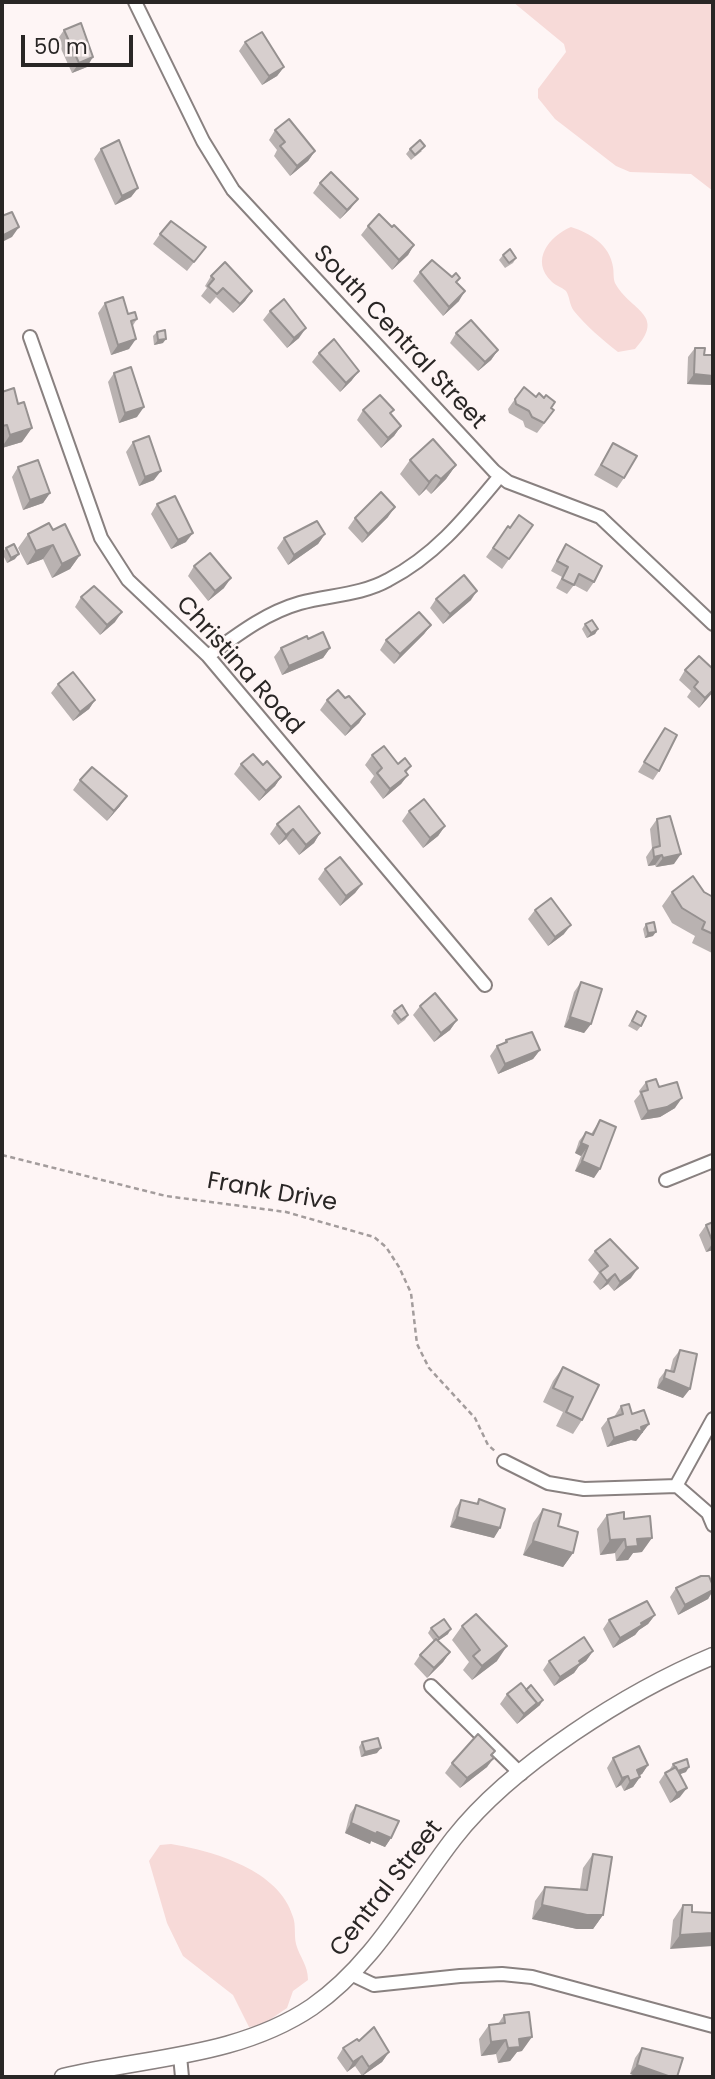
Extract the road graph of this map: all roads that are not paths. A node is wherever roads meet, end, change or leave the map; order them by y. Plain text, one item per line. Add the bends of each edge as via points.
1 (135, 2) edge
2 (30, 337) dead end
3 (500, 476) junction
4 (713, 624) edge
5 (208, 656) junction
6 (485, 985) dead end
7 (713, 1161) edge
8 (666, 1180) dead end
9 (713, 1419) edge
10 (504, 1461) road end
11 (676, 1486) junction
12 (713, 1525) edge
13 (713, 1656) edge
14 (431, 1686) dead end
15 (522, 1774) junction
16 (351, 1974) junction
17 (713, 2026) edge
18 (180, 2056) junction
19 (63, 2077) edge
20 (182, 2077) edge

1 - 3 street, South Central Street via 203,141 233,190
2 - 5 street, Christina Road via 101,538 128,580
3 - 4 street, South Central Street via 600,517
3 - 5 street via 426,558 385,582 300,603 256,621
5 - 6 street, Christina Road
7 - 8 street
9 - 11 street
10 - 11 street via 548,1483 584,1489
11 - 12 street via 691,1495
13 - 15 street, Central Street via 646,1687
14 - 15 street
15 - 16 street, Central Street via 456,1836 392,1926
16 - 17 street via 374,1985 502,1974 532,1978
16 - 18 street, Central Street via 312,2007 284,2023 249,2039
18 - 19 street, Central Street
18 - 20 street

